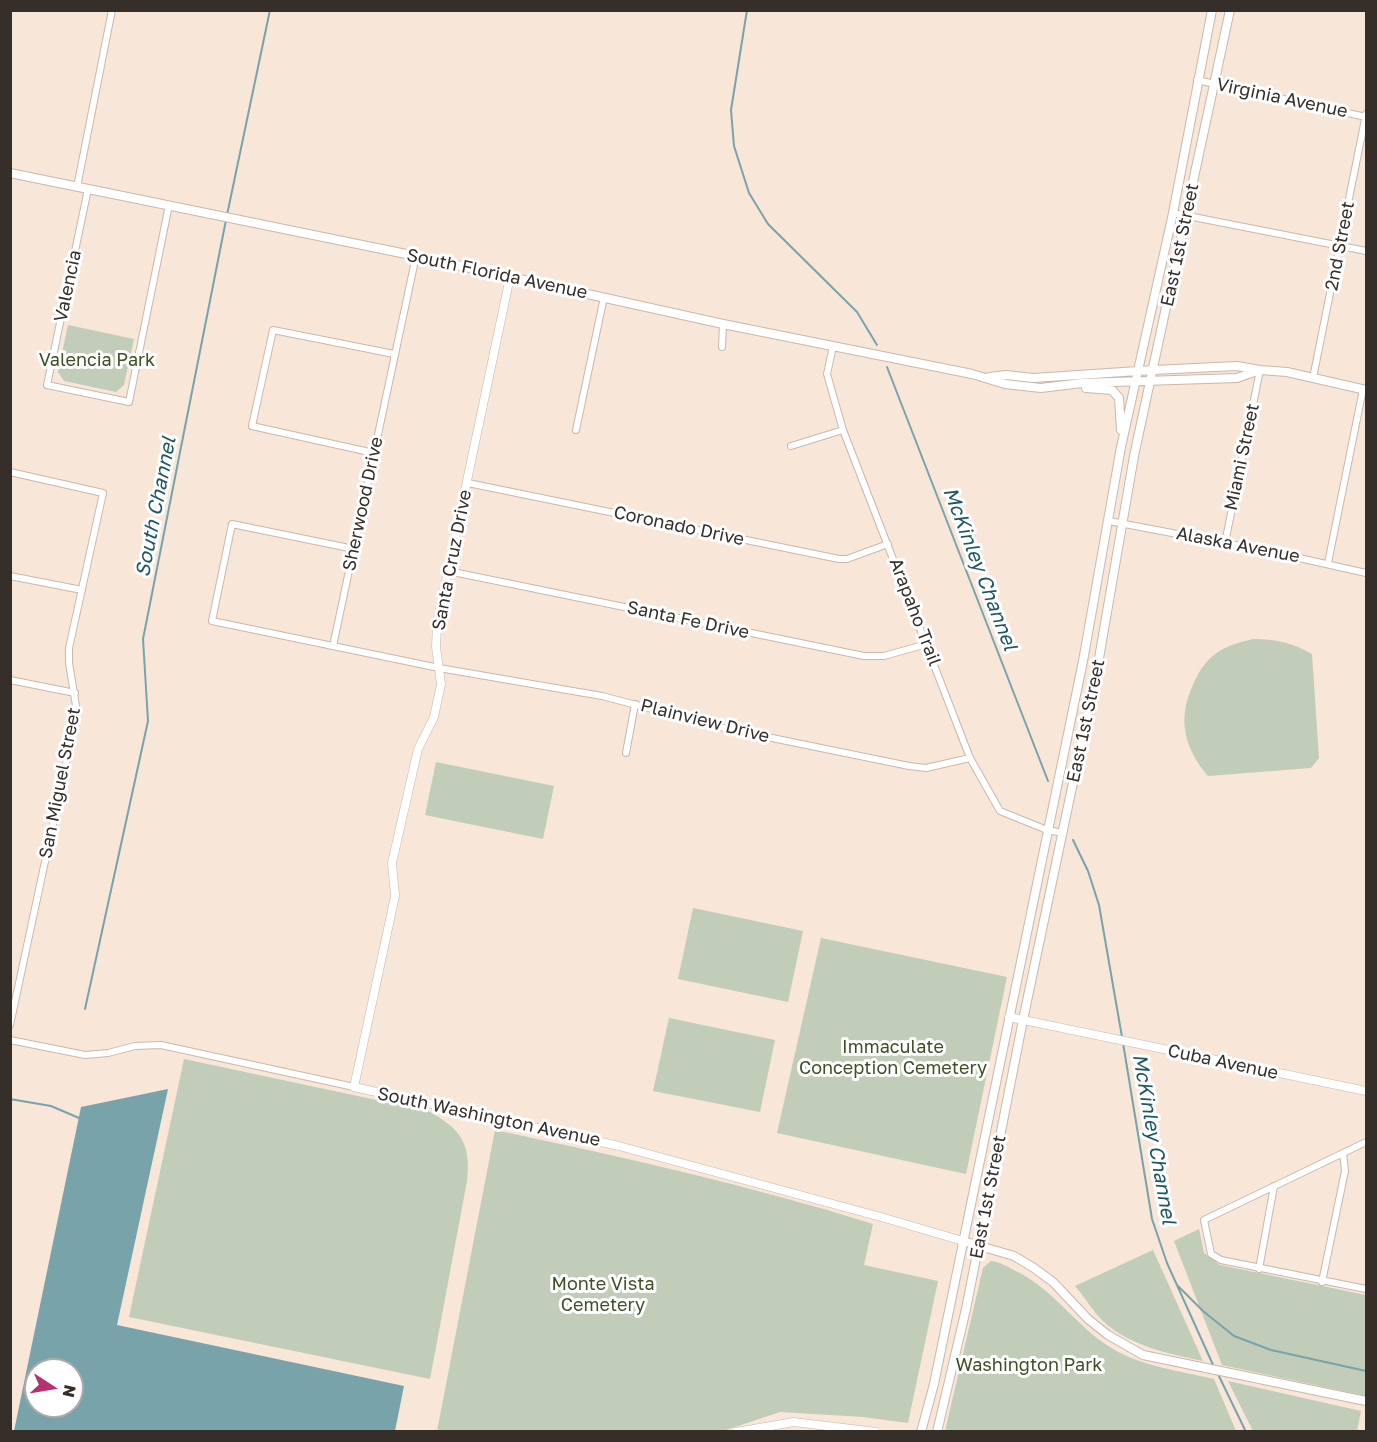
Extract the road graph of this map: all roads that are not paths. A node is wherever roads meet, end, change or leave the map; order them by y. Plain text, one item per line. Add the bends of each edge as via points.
1 (112, 10) edge
2 (1212, 10) edge
3 (1230, 10) edge
4 (1197, 80) junction
5 (1214, 84) junction
6 (1366, 116) edge
7 (10, 172) edge
8 (77, 187) junction
9 (88, 189) junction
10 (169, 205) junction
11 (1173, 213) junction
12 (1186, 215) junction
13 (1340, 246) junction
14 (1366, 251) edge
15 (416, 256) junction
16 (510, 277) junction
17 (604, 297) junction
18 (723, 324) junction
19 (833, 346) junction
20 (722, 347) dead end
21 (394, 354) junction
22 (1153, 370) junction
23 (1260, 370) junction
24 (1137, 371) junction
25 (983, 377) junction
26 (1313, 378) junction
27 (1135, 382) junction
28 (1150, 382) junction
29 (1041, 388) junction
30 (1365, 390) edge
31 (576, 430) dead end
32 (843, 430) junction
33 (791, 446) dead end
34 (1121, 447) junction
35 (374, 453) junction
36 (10, 472) edge
37 (468, 483) junction
38 (1109, 521) junction
39 (1124, 523) junction
40 (1224, 543) junction
41 (888, 544) junction
42 (354, 549) junction
43 (1328, 564) junction
44 (448, 571) junction
45 (1366, 573) edge
46 (10, 576) edge
47 (82, 590) junction
48 (927, 644) junction
49 (333, 646) junction
50 (439, 668) junction
51 (10, 680) edge
52 (75, 693) junction
53 (635, 704) junction
54 (626, 753) dead end
55 (970, 758) junction
56 (1047, 830) junction
57 (1063, 833) junction
58 (1029, 920) junction
59 (1043, 925) junction
60 (1009, 1017) junction
61 (1023, 1020) junction
62 (10, 1025) edge
63 (10, 1040) edge
64 (354, 1087) junction
65 (1366, 1091) edge
66 (1366, 1142) edge
67 (1343, 1153) junction
68 (1274, 1186) junction
69 (963, 1241) junction
70 (978, 1245) junction
71 (1259, 1269) junction
72 (1322, 1282) junction
73 (1366, 1289) edge
74 (1366, 1401) edge
75 (736, 1431) edge
76 (876, 1431) edge
77 (921, 1431) edge
78 (937, 1431) edge

1 - 8 street
2 - 4 main road, East 1st Street
3 - 5 main road, East 1st Street
4 - 5 street, Virginia Avenue
4 - 11 main road, East 1st Street
5 - 6 street, Virginia Avenue
5 - 12 main road, East 1st Street
6 - 13 street, 2nd Street
7 - 8 main road, South Florida Avenue
8 - 9 main road, South Florida Avenue
9 - 10 main road, South Florida Avenue
9 - 10 street, Valencia via 47,385 129,402
10 - 15 main road, South Florida Avenue
11 - 12 street
11 - 24 main road, East 1st Street
12 - 13 street
12 - 22 main road, East 1st Street
13 - 14 street
13 - 26 street, 2nd Street
15 - 16 main road, South Florida Avenue
15 - 21 street, Sherwood Drive
16 - 17 main road, South Florida Avenue
16 - 37 street, Santa Cruz Drive
17 - 18 main road, South Florida Avenue
17 - 31 street
18 - 19 main road, South Florida Avenue
18 - 20 street
19 - 25 main road, South Florida Avenue
19 - 32 street, Arapaho Trail via 827,374
21 - 35 street, Sherwood Drive
21 - 35 street via 273,330 252,426
22 - 23 main road, South Florida Avenue via 1237,366
22 - 24 main road, South Florida Avenue
22 - 28 main road, East 1st Street
23 - 26 main road, South Florida Avenue
23 - 28 main road, South Florida Avenue via 1237,378
23 - 40 street, Miami Street
24 - 25 main road, South Florida Avenue
24 - 27 main road, East 1st Street
25 - 29 main road, South Florida Avenue
26 - 30 main road, South Florida Avenue
27 - 28 main road, South Florida Avenue
27 - 29 main road, South Florida Avenue
27 - 34 main road, East 1st Street
28 - 39 main road, East 1st Street
29 - 34 main road via 1112,390 1119,398
30 - 43 street
32 - 33 street
32 - 41 street, Arapaho Trail
34 - 38 main road, East 1st Street
35 - 42 street, Sherwood Drive
36 - 47 street, San Miguel Street via 103,493
37 - 41 street, Coronado Drive via 839,559
37 - 44 street, Santa Cruz Drive
38 - 39 street, Alaska Avenue
38 - 56 main road, East 1st Street
39 - 40 street, Alaska Avenue
39 - 57 main road, East 1st Street
40 - 43 street, Alaska Avenue
41 - 48 street, Arapaho Trail
42 - 49 street, Sherwood Drive
42 - 49 street via 232,524 212,621
43 - 45 street, Alaska Avenue
44 - 48 street, Santa Fe Drive via 864,656 884,656
44 - 50 street, Santa Cruz Drive via 437,623
46 - 47 street
47 - 52 street, San Miguel Street via 69,648
48 - 55 street, Arapaho Trail
49 - 50 street
50 - 53 street, Plainview Drive
50 - 64 street, Santa Cruz Drive via 441,684 434,717 418,750 392,863 395,896
51 - 52 street
52 - 62 street, San Miguel Street via 77,712
53 - 54 street
53 - 55 street, Plainview Drive via 728,729 909,766 926,768
55 - 56 street, Arapaho Trail via 1000,811
56 - 57 street, Arapaho Trail
56 - 58 main road, East 1st Street
57 - 59 main road, East 1st Street
58 - 59 street
58 - 60 main road, East 1st Street
59 - 61 main road, East 1st Street
60 - 61 street, Cuba Avenue
60 - 69 main road, East 1st Street
61 - 65 street, Cuba Avenue
61 - 70 main road, East 1st Street
63 - 64 street, South Washington Avenue via 85,1055 161,1044
64 - 69 street, South Washington Avenue via 620,1146
66 - 67 street
67 - 68 street
67 - 72 street via 1345,1171
68 - 71 street
68 - 71 street via 1204,1220 1211,1254
69 - 70 main road
69 - 77 main road, East 1st Street
70 - 74 main road via 1034,1268 1108,1335 1143,1355
70 - 78 main road, East 1st Street
71 - 72 street
72 - 73 street
75 - 76 street via 794,1422

